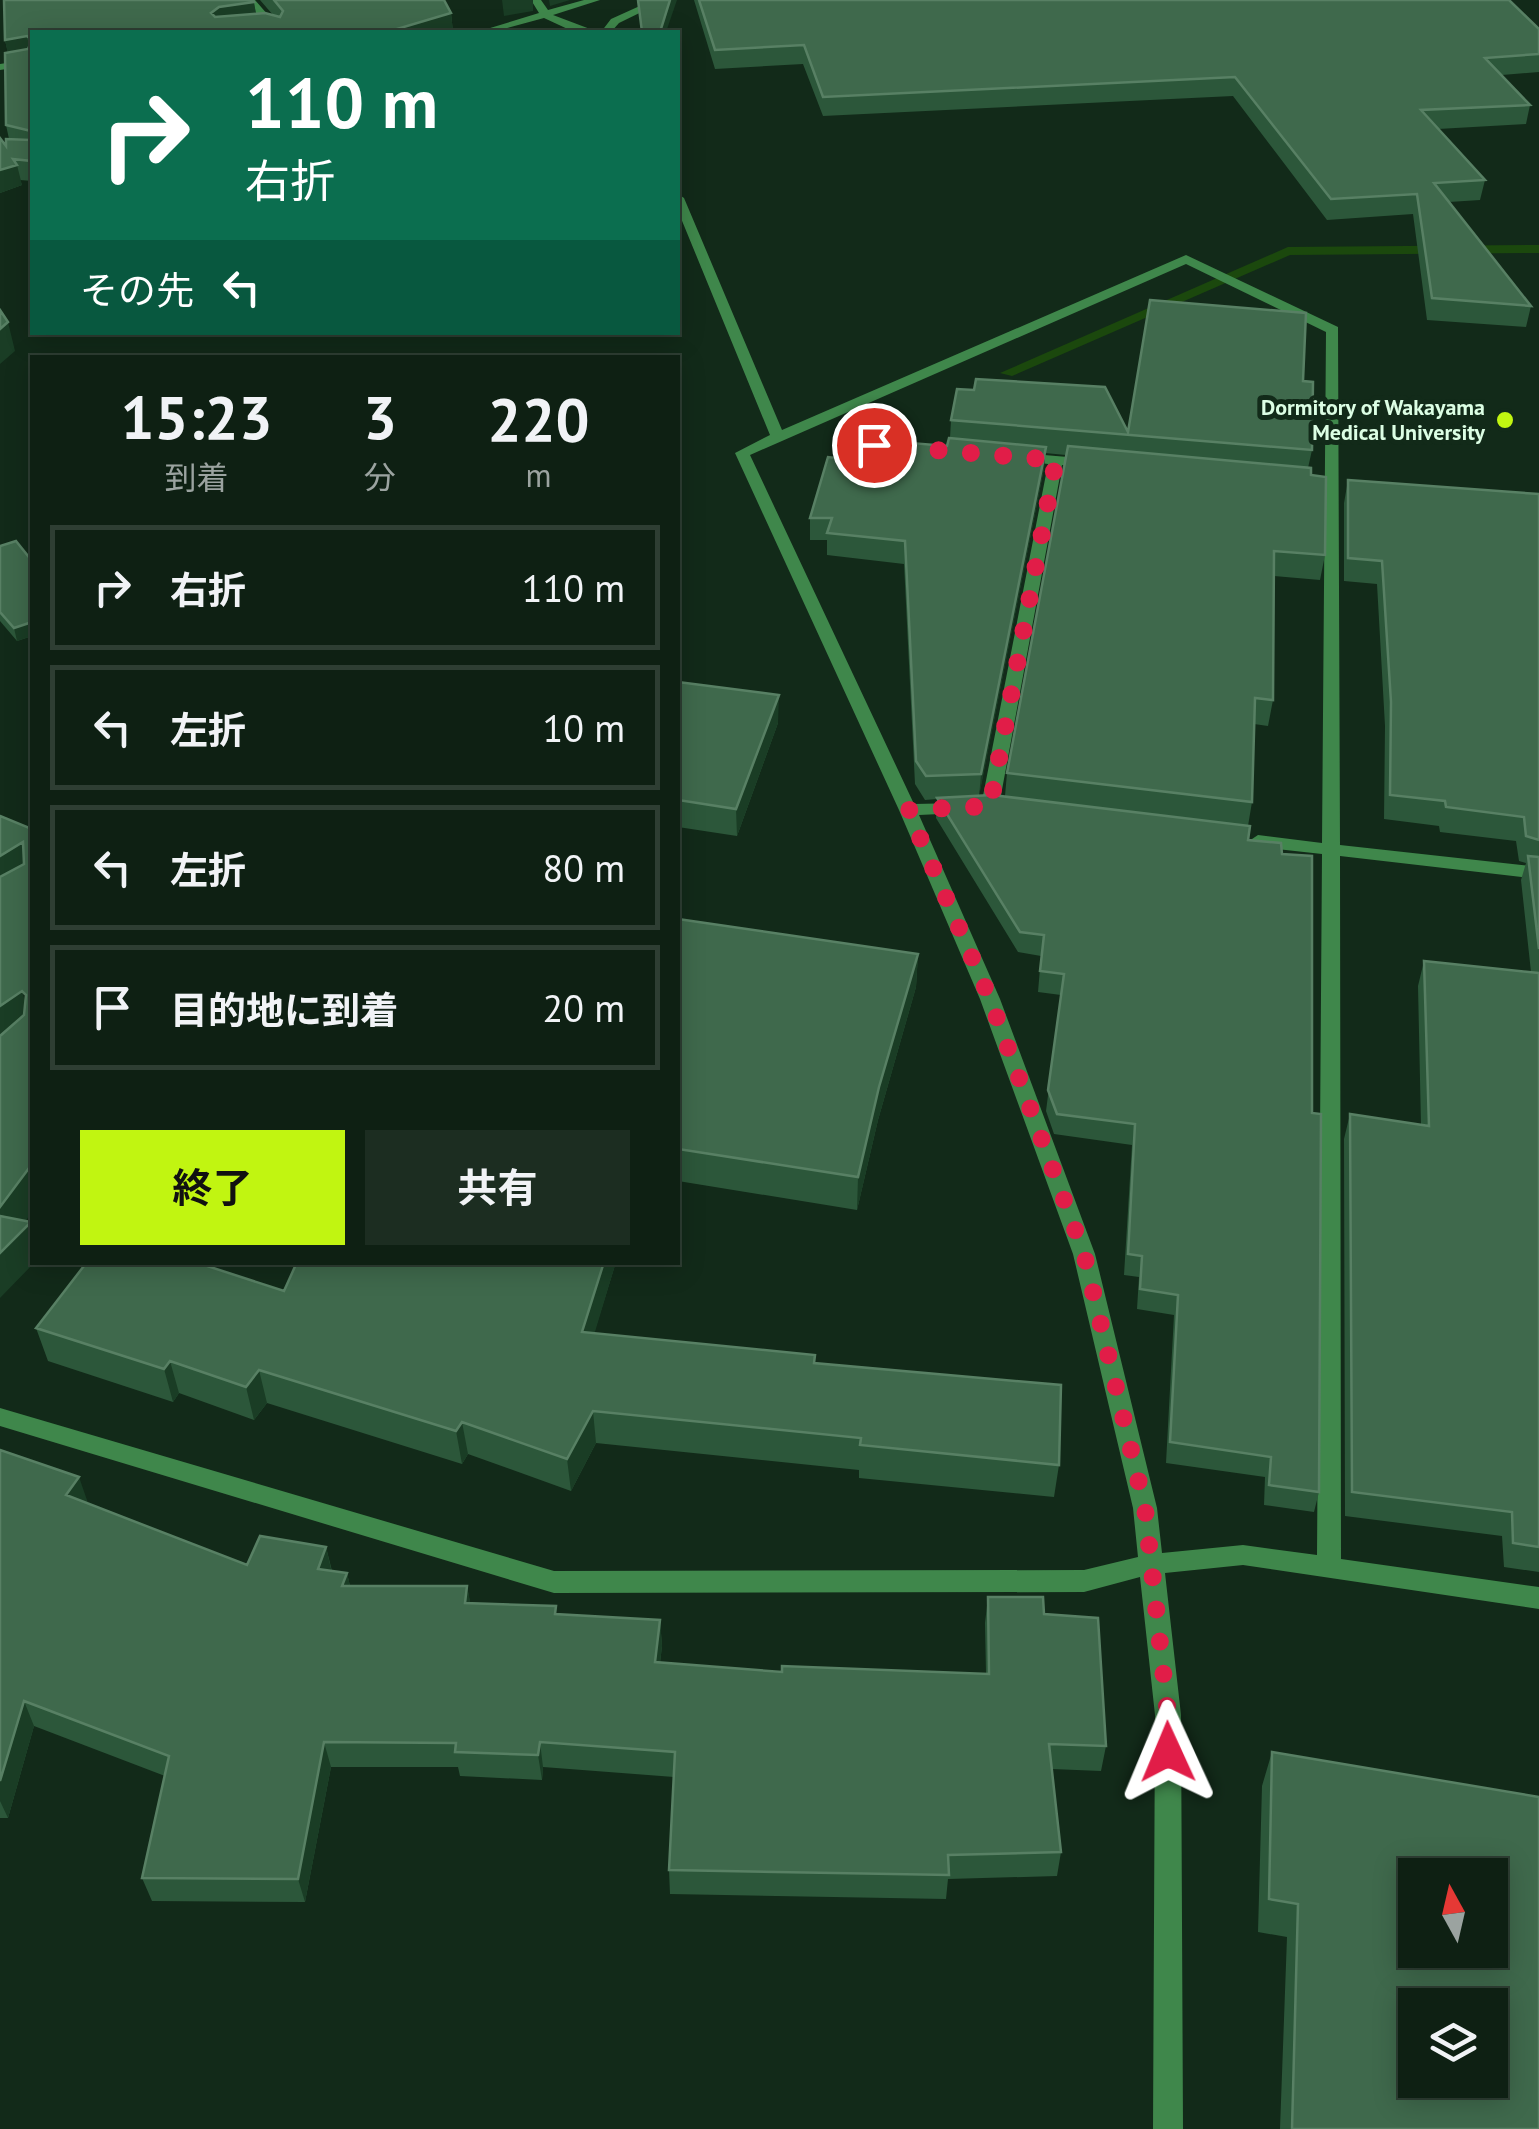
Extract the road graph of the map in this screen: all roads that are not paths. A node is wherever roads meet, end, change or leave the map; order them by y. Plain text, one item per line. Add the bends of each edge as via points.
1 (250, 0) edge
2 (536, 0) edge
3 (595, 0) edge
4 (661, 0) edge
5 (543, 13) junction
6 (274, 29) edge
7 (488, 30) edge
8 (583, 30) edge
9 (608, 30) edge
10 (30, 62) edge
11 (0, 67) edge
12 (680, 203) edge
13 (777, 435) junction
14 (874, 445) dead end
15 (947, 451) edge
16 (1002, 456) edge
17 (1056, 460) junction
18 (1115, 465) edge
19 (908, 810) junction
20 (1235, 838) edge
21 (1329, 850) junction
22 (1539, 874) edge
23 (0, 1417) edge
24 (1152, 1564) junction
25 (1329, 1567) junction
26 (1539, 1598) edge
27 (1168, 2129) edge

1 - 6 street
2 - 5 street
3 - 5 street
4 - 9 street
5 - 7 street
5 - 8 street
10 - 11 street
12 - 13 street
13 - 19 street via 742,453
13 - 21 street via 1186,259 1333,330
14 - 15 street
16 - 17 street
17 - 18 street
17 - 19 street via 999,808
19 - 24 street via 990,999 1084,1254 1145,1508
20 - 21 street
21 - 22 street
21 - 25 street
23 - 24 street via 554,1582 1084,1581
24 - 25 street via 1243,1555
24 - 27 street via 1168,1715
25 - 26 street

